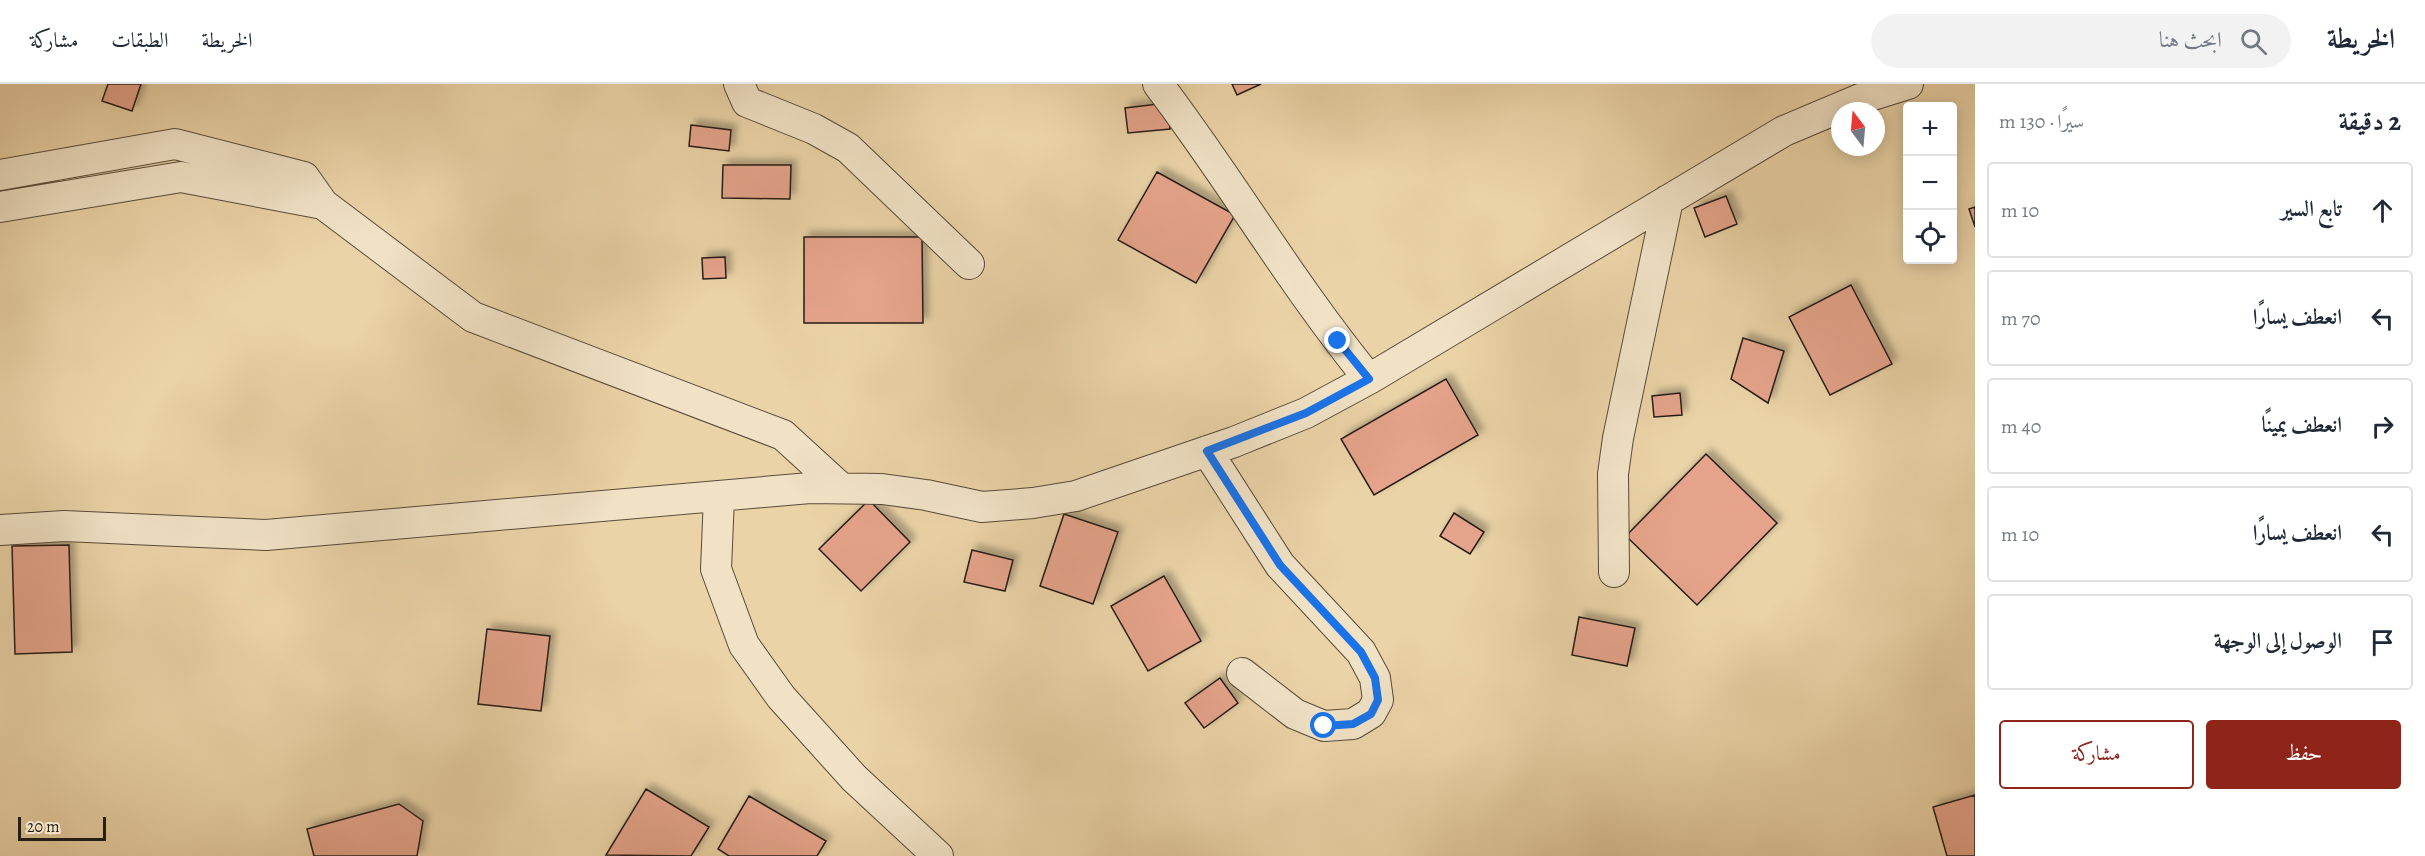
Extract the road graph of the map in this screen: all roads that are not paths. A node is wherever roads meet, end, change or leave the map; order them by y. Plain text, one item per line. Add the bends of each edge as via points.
1 (739, 84) edge
2 (1158, 84) edge
3 (1908, 84) edge
4 (0, 175) edge
5 (1668, 200) junction
6 (323, 204) junction
7 (0, 207) edge
8 (969, 264) dead end
9 (1369, 379) junction
10 (1207, 451) junction
11 (841, 488) junction
12 (719, 497) junction
13 (0, 530) edge
14 (1614, 572) dead end
15 (1242, 673) dead end
16 (938, 856) edge

1 - 8 street via 747,102 848,147
2 - 9 street via 1338,341
3 - 5 street via 1784,131
4 - 6 street via 175,144 304,177
5 - 9 street
5 - 14 street via 1618,438 1613,474
6 - 7 street via 181,177
6 - 11 street via 473,317 783,435
9 - 10 street via 1306,413
10 - 11 street via 1076,496 1033,503 982,507 882,489
10 - 15 street via 1280,565 1361,652 1375,678 1378,700 1371,714 1353,724 1324,726 1295,714
11 - 12 street
12 - 13 street via 266,535 64,526
12 - 16 street via 716,569 744,645 781,698 846,770

